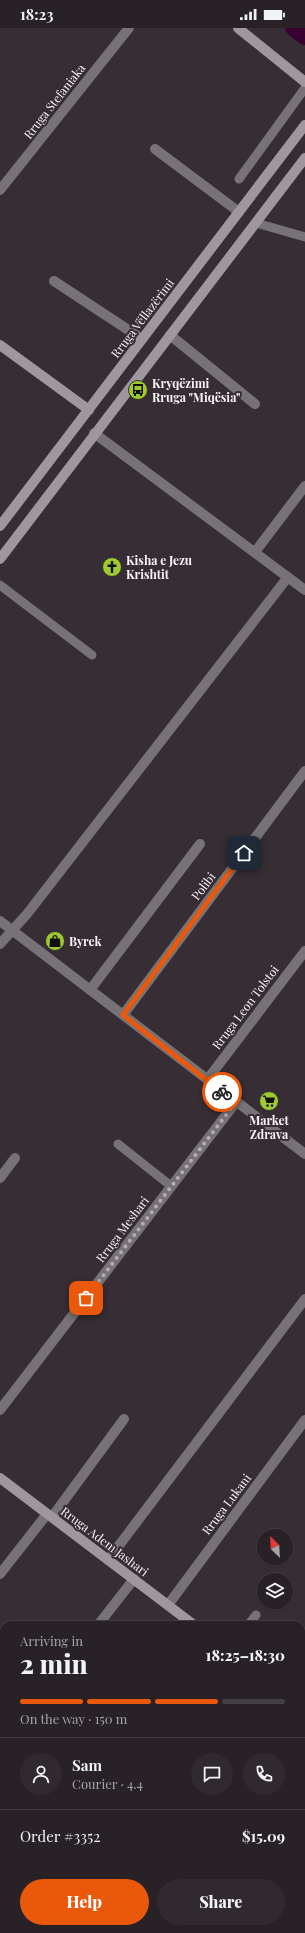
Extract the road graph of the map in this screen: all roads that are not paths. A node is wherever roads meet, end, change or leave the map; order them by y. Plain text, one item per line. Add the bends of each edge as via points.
1 (129, 28) edge
2 (238, 28) edge
3 (305, 82) edge
4 (305, 88) edge
5 (305, 125) edge
6 (155, 149) dead end
7 (305, 158) edge
8 (239, 179) dead end
9 (0, 190) edge
10 (239, 212) junction
11 (256, 223) junction
12 (305, 237) edge
13 (54, 281) dead end
14 (170, 335) junction
15 (142, 339) junction
16 (0, 345) edge
17 (256, 404) dead end
18 (89, 410) junction
19 (94, 433) junction
20 (305, 486) edge
21 (0, 526) edge
22 (255, 552) junction
23 (0, 559) edge
24 (288, 577) junction
25 (0, 584) edge
26 (305, 590) edge
27 (92, 655) dead end
28 (305, 771) edge
29 (200, 844) dead end
30 (0, 921) edge
31 (12, 930) junction
32 (0, 944) edge
33 (305, 951) edge
34 (90, 990) junction
35 (123, 1015) junction
36 (207, 1080) junction
37 (236, 1102) junction
38 (118, 1144) dead end
39 (305, 1154) edge
40 (16, 1158) dead end
41 (0, 1178) edge
42 (171, 1186) junction
43 (305, 1299) edge
44 (0, 1410) edge
45 (124, 1419) dead end
46 (305, 1420) edge
47 (0, 1478) edge
48 (50, 1516) junction
49 (108, 1560) junction
50 (0, 1574) edge
51 (134, 1579) junction
52 (168, 1604) junction
53 (256, 1615) dead end
54 (101, 1621) edge
55 (189, 1621) edge
56 (251, 1621) edge

1 - 9 street, Rruga Stefaniaka
2 - 3 main road
4 - 8 lane
5 - 10 main road, Rruga Vëllazërimi
6 - 10 street
7 - 11 main road
10 - 15 main road, Rruga Vëllazërimi
11 - 12 lane
11 - 14 main road
13 - 15 street
14 - 17 street
14 - 19 main road
15 - 18 main road, Rruga Vëllazërimi
16 - 18 main road
18 - 21 main road, Rruga Vëllazërimi
19 - 22 street
19 - 23 main road
20 - 22 street
22 - 24 street
24 - 26 street
24 - 31 street via 32,908
25 - 27 lane
28 - 35 street, Polibi
29 - 34 street
30 - 31 street
31 - 32 street
31 - 34 street
33 - 36 street, Rruga Leon Tolstoi
34 - 35 street
35 - 36 street
36 - 37 street
37 - 39 street
37 - 42 street, Rruga Meshari
38 - 42 lane
40 - 41 street
42 - 44 street, Rruga Meshari
43 - 49 street
45 - 48 street
46 - 52 street, Rruga Lukani
47 - 48 main road, Rruga Adem Jashari
48 - 49 main road, Rruga Adem Jashari
48 - 50 street
49 - 51 main road, Rruga Adem Jashari
51 - 52 main road, Rruga Adem Jashari
51 - 54 street
52 - 55 main road, Rruga Adem Jashari
53 - 56 lane

